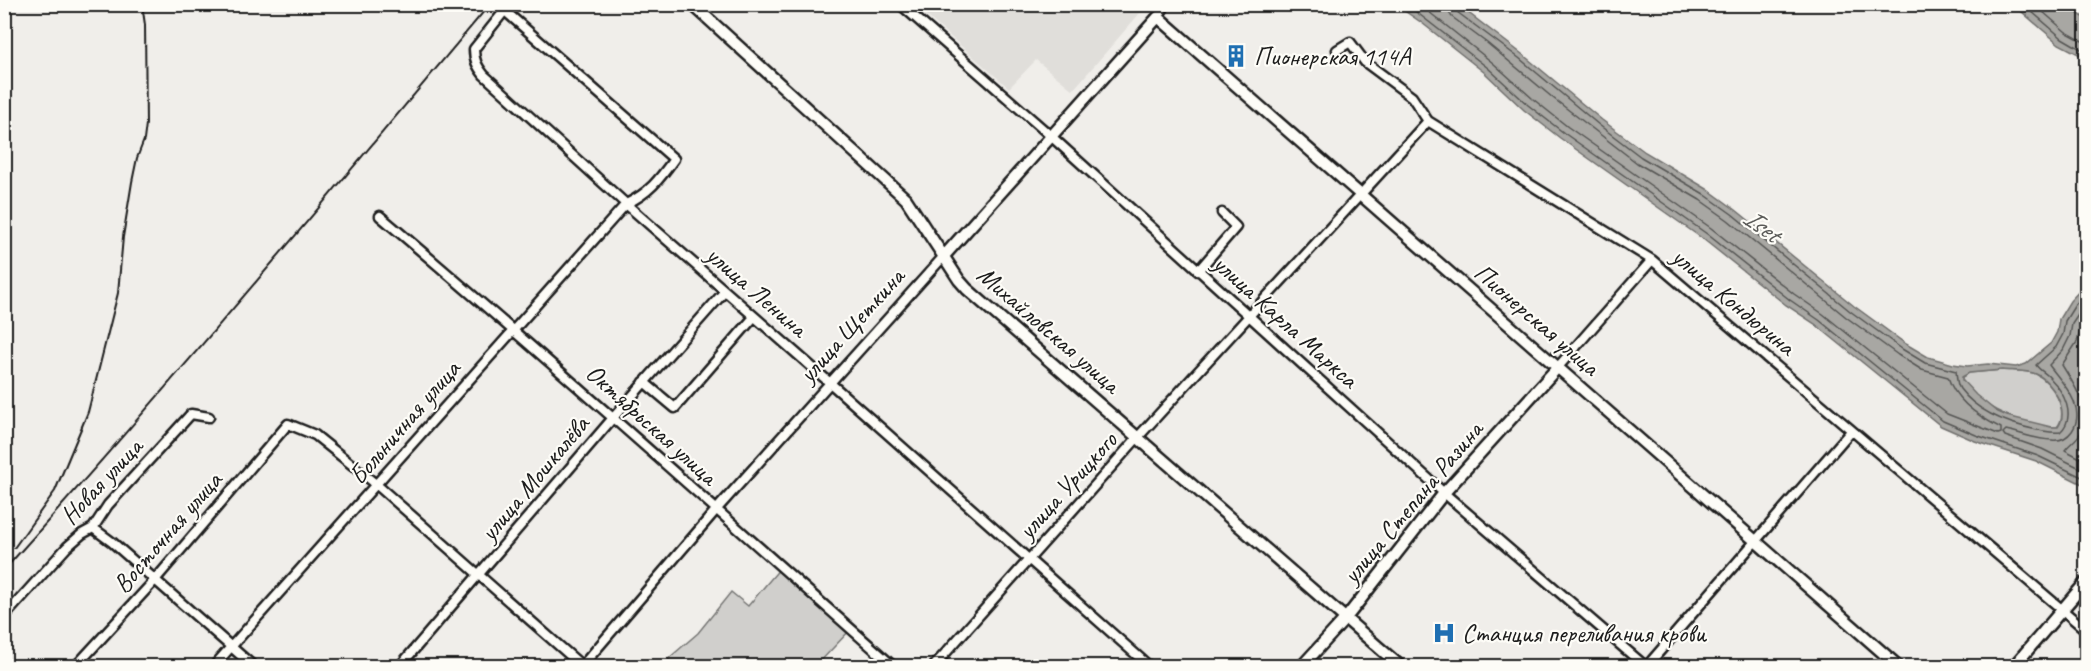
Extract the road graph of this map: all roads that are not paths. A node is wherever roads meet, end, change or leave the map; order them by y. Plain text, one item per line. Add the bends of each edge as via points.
1 (692, 4) edge
2 (900, 4) edge
3 (1166, 4) edge
4 (508, 8) edge
5 (1158, 17) junction
6 (1337, 50) dead end
7 (1428, 121) junction
8 (1052, 136) junction
9 (1361, 195) junction
10 (626, 204) junction
11 (1222, 213) dead end
12 (380, 216) dead end
13 (944, 256) junction
14 (1652, 260) junction
15 (1198, 271) junction
16 (725, 291) junction
17 (754, 317) junction
18 (1249, 317) junction
19 (514, 328) junction
20 (1558, 367) junction
21 (644, 382) junction
22 (829, 382) junction
23 (209, 417) dead end
24 (612, 418) junction
25 (1851, 431) junction
26 (1138, 437) junction
27 (377, 485) junction
28 (1444, 493) junction
29 (716, 510) junction
30 (93, 528) junction
31 (1756, 542) junction
32 (1028, 560) junction
33 (480, 575) junction
34 (155, 580) junction
35 (2086, 582) edge
36 (2063, 610) junction
37 (4, 617) edge
38 (1346, 618) junction
39 (2086, 630) edge
40 (231, 647) junction
41 (76, 666) edge
42 (214, 666) edge
43 (252, 666) edge
44 (400, 666) edge
45 (582, 666) edge
46 (893, 666) edge
47 (934, 666) edge
48 (1149, 666) edge
49 (1302, 666) edge
50 (1400, 666) edge
51 (1646, 666) edge
52 (1898, 666) edge
53 (2014, 666) edge

1 - 13 main road, Михайловская улица via 892,185 906,199
2 - 8 street, улица Карла Маркса
3 - 5 street
4 - 10 street, улица Ленина via 474,49 477,66
4 - 10 street, Больничная улица via 674,159 643,195
5 - 8 main road, улица Щеткина
5 - 9 main road, Пионерская улица
6 - 7 street, улица Кондюрина via 1350,42 1365,62 1412,97
7 - 9 street, улица Урицкого
7 - 14 street, улица Кондюрина
8 - 13 main road, улица Щеткина
8 - 15 street, улица Карла Маркса
9 - 18 street, улица Урицкого
9 - 20 main road, Пионерская улица
10 - 16 street, улица Ленина
10 - 19 street, Больничная улица
11 - 15 street via 1236,227
12 - 19 street, Октябрьская улица
13 - 22 street, улица Щеткина
13 - 26 main road, Михайловская улица via 967,289
14 - 20 street
14 - 25 street, улица Кондюрина
15 - 18 street, улица Карла Маркса
16 - 17 street, улица Ленина
16 - 21 street, улица Мошкалёва
17 - 21 street via 675,408
17 - 22 street, улица Ленина
18 - 26 street, улица Урицкого
18 - 28 street, улица Карла Маркса
19 - 24 street, Октябрьская улица
19 - 27 street, Больничная улица
20 - 28 main road, улица Степана Разина
20 - 31 main road, Пионерская улица
21 - 24 street, улица Мошкалёва
22 - 29 street, улица Щеткина
22 - 32 street, улица Ленина
23 - 30 street, Новая улица via 191,414 113,499
24 - 29 street, Октябрьская улица
24 - 33 street, улица Мошкалёва
25 - 31 street
25 - 36 street, улица Кондюрина
26 - 32 street, улица Урицкого
26 - 38 main road, Михайловская улица
27 - 33 street
27 - 34 street, Восточная улица via 315,435 288,424
27 - 40 street, Больничная улица
28 - 38 main road, улица Степана Разина
28 - 51 street, улица Карла Маркса
29 - 45 street, улица Щеткина
29 - 46 street, Октябрьская улица
30 - 34 street
30 - 37 street, Новая улица via 68,547
31 - 51 street
31 - 52 main road, Пионерская улица
32 - 47 street, улица Урицкого
32 - 48 street, улица Ленина
33 - 44 street, улица Мошкалёва
33 - 45 street
34 - 40 street
34 - 41 street, Восточная улица
35 - 36 main road
36 - 39 street, улица Кондюрина
36 - 53 main road
38 - 49 main road, улица Степана Разина
38 - 50 main road, Михайловская улица
40 - 42 street, Больничная улица
40 - 43 street

